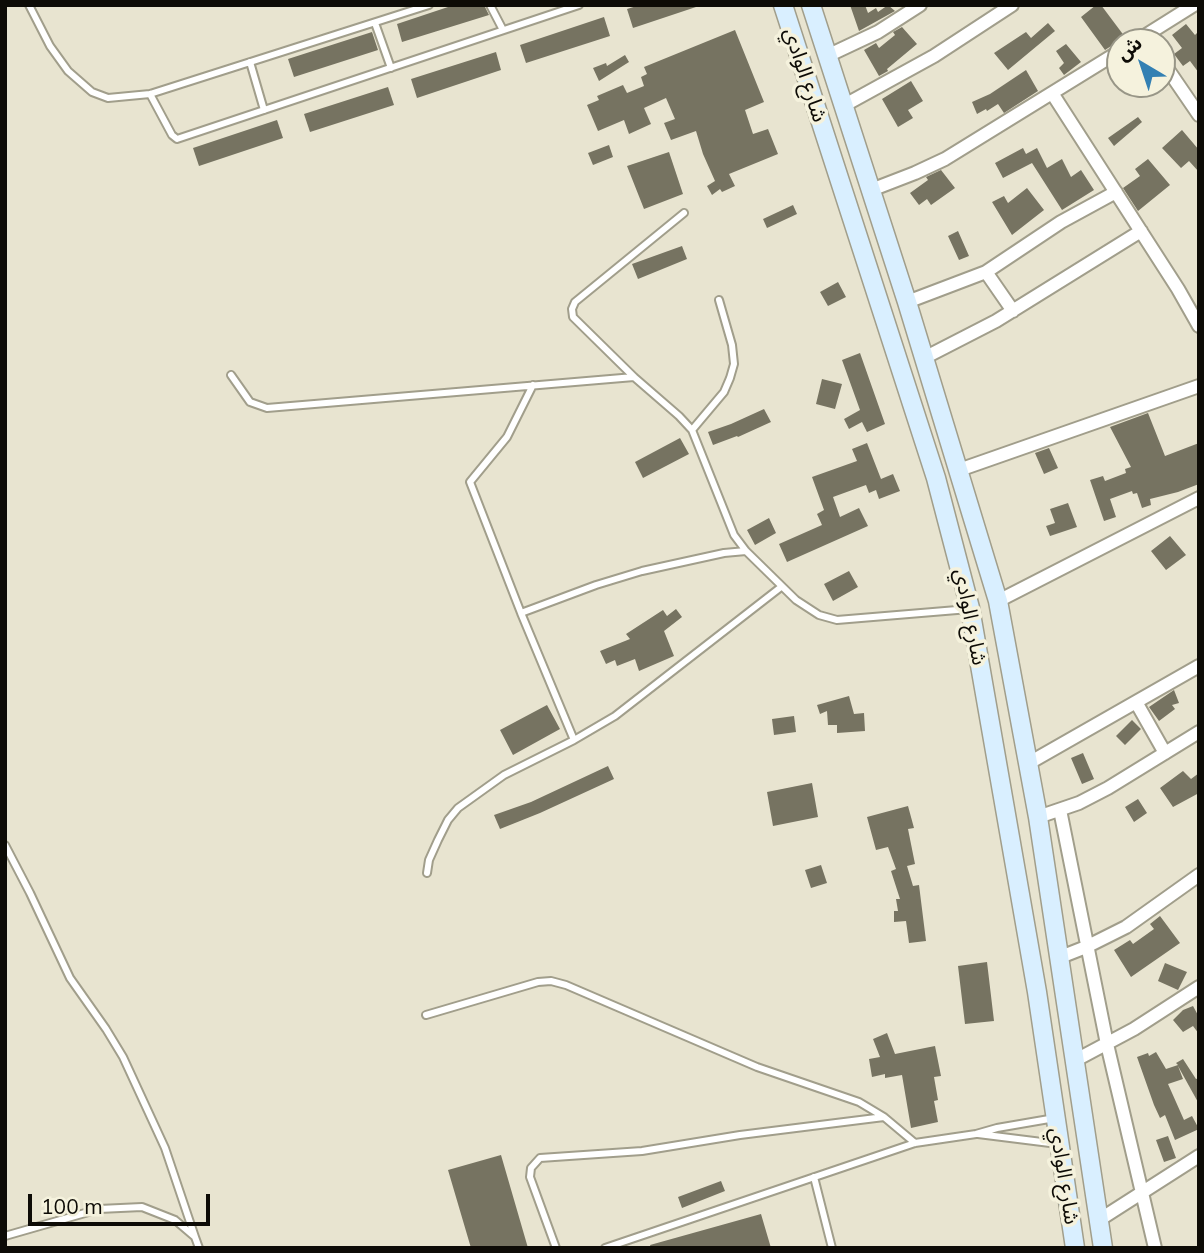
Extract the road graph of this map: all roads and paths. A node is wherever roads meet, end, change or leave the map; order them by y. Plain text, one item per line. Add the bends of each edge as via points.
1 (29, 5) edge
2 (429, 5) edge
3 (490, 5) edge
4 (579, 5) edge
5 (783, 5) edge
6 (811, 5) edge
7 (920, 5) edge
8 (1012, 5) edge
9 (1194, 5) edge
10 (375, 23) junction
11 (1160, 28) edge
12 (503, 30) junction
13 (827, 56) junction
14 (1106, 60) edge
15 (250, 62) junction
16 (391, 68) junction
17 (1176, 81) edge
18 (1052, 93) junction
19 (150, 94) junction
20 (844, 106) junction
21 (264, 110) junction
22 (1199, 115) edge
23 (871, 190) junction
24 (1116, 192) junction
25 (684, 213) dead end
26 (1141, 231) junction
27 (986, 272) junction
28 (719, 300) dead end
29 (907, 302) junction
30 (1013, 311) junction
31 (1199, 326) edge
32 (924, 358) junction
33 (231, 375) dead end
34 (634, 377) junction
35 (533, 385) junction
36 (1199, 386) edge
37 (692, 430) junction
38 (959, 470) junction
39 (1199, 498) edge
40 (746, 551) junction
41 (781, 587) junction
42 (998, 601) junction
43 (970, 608) junction
44 (521, 613) junction
45 (1199, 666) edge
46 (1136, 702) junction
47 (1199, 732) edge
48 (575, 740) junction
49 (1165, 753) junction
50 (1028, 763) junction
51 (1060, 810) junction
52 (1038, 817) junction
53 (5, 845) edge
54 (427, 873) dead end
55 (1199, 874) edge
56 (1086, 947) junction
57 (1058, 958) junction
58 (1063, 986) junction
59 (1199, 987) edge
60 (1037, 992) junction
61 (426, 1015) dead end
62 (1071, 1036) junction
63 (1044, 1039) junction
64 (1107, 1044) junction
65 (1074, 1061) junction
66 (884, 1117) junction
67 (1055, 1118) junction
68 (976, 1134) junction
69 (915, 1143) junction
70 (1059, 1145) junction
71 (1199, 1156) edge
72 (814, 1177) junction
73 (1142, 1194) junction
74 (1099, 1220) junction
75 (5, 1236) edge
76 (195, 1237) junction
77 (199, 1248) edge
78 (556, 1248) edge
79 (605, 1248) edge
80 (832, 1248) edge
81 (1075, 1248) edge
82 (1103, 1248) edge
83 (1155, 1248) edge

1 - 19 lane via 68,71 92,92 108,98
2 - 10 lane
3 - 12 lane
4 - 12 lane
5 - 43 main road, شارع الوادي via 936,478
6 - 13 main road, شارع الوادي
7 - 13 street
8 - 20 street via 934,56
9 - 11 street
10 - 15 lane
10 - 16 lane
12 - 16 lane
13 - 20 main road, شارع الوادي
14 - 18 street
15 - 19 lane
15 - 21 lane
16 - 21 lane
17 - 22 street
18 - 23 street via 945,159
18 - 24 street
19 - 21 lane via 177,139
20 - 23 main road, شارع الوادي
23 - 29 main road, شارع الوادي
24 - 26 street
24 - 27 street
25 - 34 lane via 572,309 578,323
26 - 30 street
26 - 31 street
27 - 29 street
27 - 30 street
28 - 37 lane via 732,345 732,371 724,392
29 - 32 main road, شارع الوادي
30 - 32 street
32 - 38 main road, شارع الوادي
33 - 35 lane via 250,402 267,408
34 - 35 lane
34 - 37 lane
35 - 44 lane via 507,437 470,482
36 - 38 street
37 - 40 lane via 724,515
38 - 42 main road, شارع الوادي
39 - 42 street
40 - 41 lane
40 - 44 lane via 642,572
41 - 43 lane via 819,615 837,620
41 - 48 lane via 615,716
42 - 50 main road, شارع الوادي
43 - 60 main road, شارع الوادي
44 - 48 lane
45 - 46 street
46 - 49 street
46 - 50 street
47 - 49 street
48 - 54 lane via 504,775 458,808 438,840
49 - 51 street via 1108,788
50 - 52 main road, شارع الوادي
51 - 52 street
51 - 56 street
52 - 57 main road, شارع الوادي
53 - 76 lane via 70,978 122,1057 165,1148
55 - 56 street via 1126,928
56 - 57 street
56 - 64 street
57 - 58 main road, شارع الوادي
58 - 60 main road
58 - 62 main road, شارع الوادي
59 - 64 street
60 - 63 main road, شارع الوادي
61 - 66 lane via 551,981 757,1067 844,1096
62 - 63 main road
62 - 65 main road, شارع الوادي
63 - 67 main road, شارع الوادي
64 - 65 street
64 - 73 street
65 - 74 main road, شارع الوادي
66 - 69 lane
66 - 78 lane via 642,1151 540,1158 530,1177
67 - 68 lane
67 - 70 main road, شارع الوادي
68 - 69 lane
68 - 70 lane
69 - 72 lane
70 - 81 main road, شارع الوادي
71 - 73 street
72 - 79 lane
72 - 80 lane
73 - 74 street
73 - 83 street
74 - 82 main road, شارع الوادي
75 - 76 lane via 99,1209 142,1207 175,1220
76 - 77 lane

